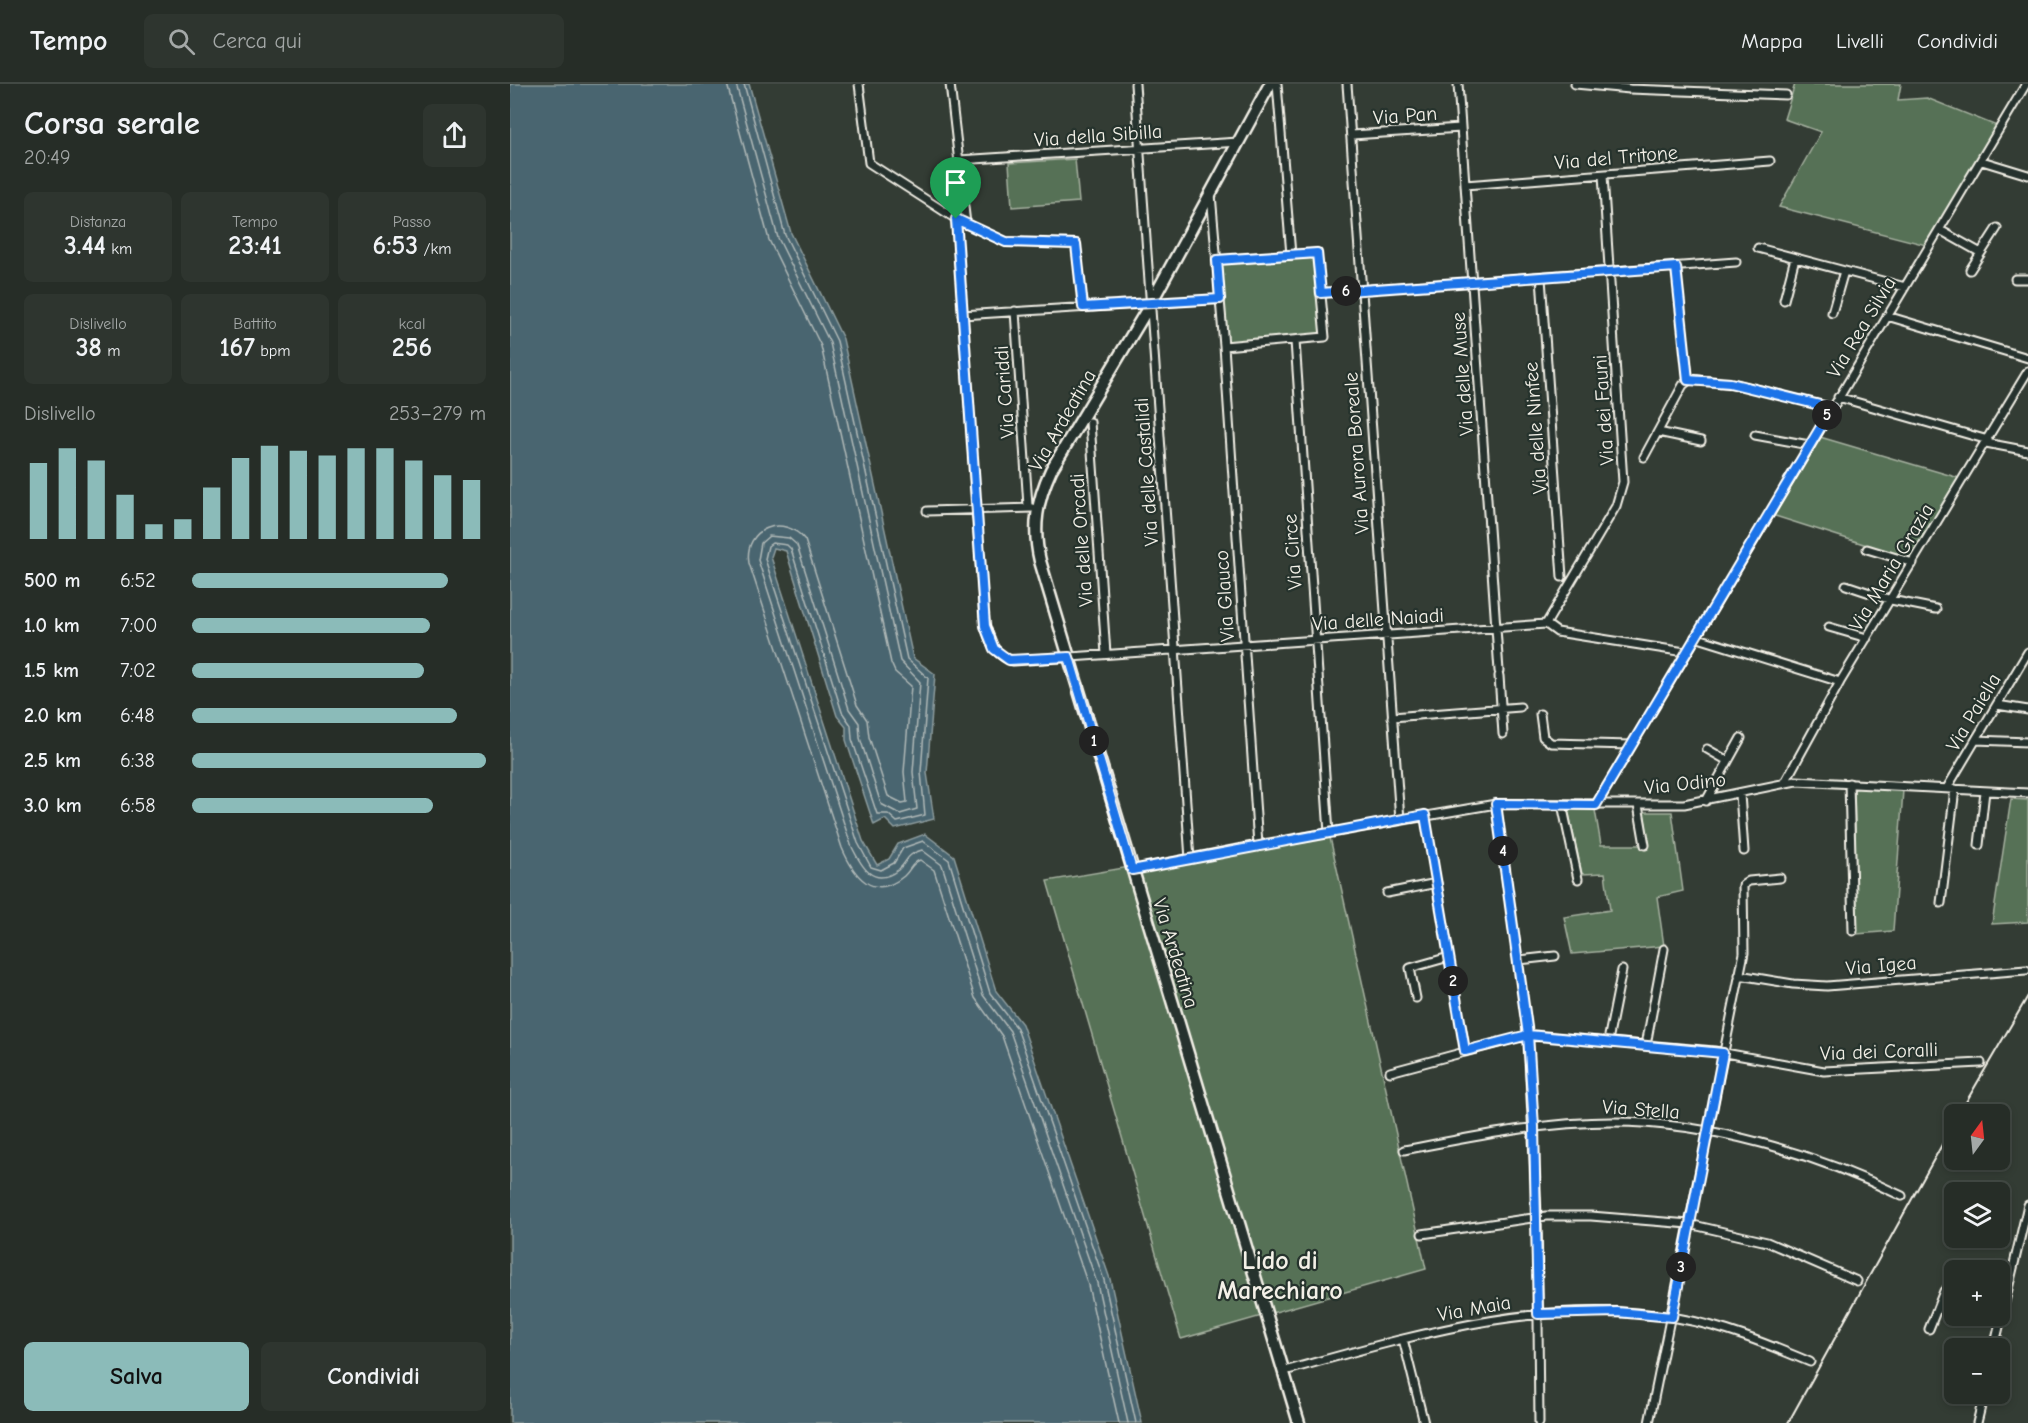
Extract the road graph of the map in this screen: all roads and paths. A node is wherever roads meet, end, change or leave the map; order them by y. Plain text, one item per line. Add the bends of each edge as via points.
1 (859, 84) edge
2 (950, 84) edge
3 (1135, 84) edge
4 (1270, 84) edge
5 (1277, 84) edge
6 (1347, 84) edge
7 (1458, 84) edge
8 (1575, 84) edge
9 (2024, 84) edge
10 (1786, 95) dead end
11 (1461, 128) junction
12 (1352, 135) junction
13 (1239, 142) junction
14 (1139, 149) junction
15 (959, 160) junction
16 (1770, 161) dead end
17 (1982, 161) junction
18 (1603, 175) junction
19 (2028, 175) edge
20 (1465, 185) junction
21 (1211, 192) junction
22 (956, 219) junction
23 (966, 224) junction
24 (1997, 228) dead end
25 (1940, 230) junction
26 (1758, 248) dead end
27 (1981, 254) junction
28 (1290, 255) junction
29 (1796, 258) junction
30 (1217, 260) junction
31 (1736, 262) dead end
32 (1676, 267) junction
33 (1844, 270) junction
34 (1970, 270) dead end
35 (1611, 273) junction
36 (1541, 278) junction
37 (2015, 279) dead end
38 (2028, 279) edge
39 (1473, 282) junction
40 (1905, 287) junction
41 (1362, 290) junction
42 (1321, 293) junction
43 (1220, 299) junction
44 (1784, 300) dead end
45 (1151, 303) junction
46 (1083, 307) junction
47 (1015, 311) junction
48 (1832, 313) dead end
49 (962, 315) junction
50 (1887, 316) junction
51 (1295, 341) junction
52 (1224, 346) junction
53 (2028, 358) edge
54 (2028, 371) edge
55 (1688, 380) junction
56 (1838, 397) junction
57 (1832, 408) junction
58 (1090, 423) dead end
59 (1658, 432) junction
60 (1755, 435) dead end
61 (1701, 441) dead end
62 (1987, 442) junction
63 (1809, 445) junction
64 (2028, 451) edge
65 (1644, 457) dead end
66 (975, 508) junction
67 (1032, 508) junction
68 (927, 511) dead end
69 (1867, 549) dead end
70 (1913, 563) junction
71 (1562, 577) dead end
72 (1846, 585) dead end
73 (1891, 600) junction
74 (1936, 609) dead end
75 (1546, 624) junction
76 (1495, 626) junction
77 (1829, 627) dead end
78 (1385, 635) junction
79 (1695, 637) junction
80 (1867, 638) junction
81 (1314, 640) junction
82 (1244, 645) junction
83 (1174, 649) junction
84 (1685, 652) junction
85 (2028, 652) edge
86 (1106, 654) junction
87 (1069, 657) junction
88 (1840, 682) junction
89 (1997, 705) junction
90 (1520, 707) dead end
91 (1501, 708) junction
92 (2028, 710) edge
93 (1540, 714) dead end
94 (1392, 717) junction
95 (1503, 734) dead end
96 (1741, 738) dead end
97 (1976, 740) junction
98 (2028, 742) edge
99 (1631, 745) junction
100 (1707, 749) dead end
101 (1728, 761) junction
102 (1785, 782) junction
103 (1849, 783) junction
104 (1951, 788) junction
105 (1985, 791) junction
106 (2028, 793) edge
107 (1740, 794) junction
108 (1706, 801) junction
109 (1496, 804) junction
110 (1562, 804) junction
111 (1596, 805) junction
112 (1638, 805) junction
113 (1425, 815) junction
114 (1400, 820) junction
115 (1329, 832) junction
116 (1258, 845) junction
117 (1645, 845) dead end
118 (1979, 845) dead end
119 (1744, 851) dead end
120 (1190, 859) junction
121 (1132, 870) junction
122 (1780, 878) dead end
123 (1578, 879) dead end
124 (1437, 883) junction
125 (1387, 893) dead end
126 (1941, 903) dead end
127 (1853, 931) dead end
128 (1664, 949) dead end
129 (1556, 956) dead end
130 (1449, 957) junction
131 (1519, 960) junction
132 (2026, 969) edge
133 (1622, 970) dead end
134 (1739, 975) junction
135 (1416, 998) dead end
136 (1528, 1035) junction
137 (1608, 1041) junction
138 (1646, 1045) junction
139 (1465, 1051) junction
140 (1723, 1053) junction
141 (1981, 1063) dead end
142 (1390, 1072) dead end
143 (1534, 1127) junction
144 (1707, 1131) junction
145 (1404, 1150) dead end
146 (1902, 1196) dead end
147 (2028, 1205) edge
148 (1537, 1217) junction
149 (1689, 1224) junction
150 (1422, 1234) dead end
151 (2010, 1270) edge
152 (1857, 1281) dead end
153 (1944, 1291) edge
154 (1538, 1314) junction
155 (1672, 1317) junction
156 (1929, 1329) dead end
157 (1403, 1339) junction
158 (1810, 1362) dead end
159 (1284, 1371) junction
160 (1982, 1404) edge
161 (1299, 1423) edge
162 (1424, 1423) edge
163 (1539, 1423) edge
164 (1649, 1423) edge
165 (1977, 1423) edge

1 - 22 street via 869,163
2 - 15 street
3 - 14 street, Via delle Castalidi
4 - 13 main road, Via Ardeatina
5 - 28 street
6 - 12 street, Via Aurora Boreale
7 - 11 street, Via delle Muse
8 - 10 street
9 - 17 street, Via Rea Silvia
11 - 12 street, Via Pan
11 - 20 street, Via delle Muse
12 - 41 street, Via Aurora Boreale
13 - 14 street, Via della Sibilla
13 - 21 main road, Via Ardeatina
14 - 15 street, Via della Sibilla
14 - 45 street, Via delle Castalidi
15 - 23 street
16 - 18 street, Via del Tritone
17 - 19 street
17 - 25 street, Via Rea Silvia
18 - 20 street, Via del Tritone
18 - 35 street, Via dei Fauni
20 - 39 street, Via delle Muse
21 - 30 street
21 - 45 main road, Via Ardeatina
22 - 23 street
22 - 49 street, Via delle Naiadi
23 - 46 street via 1013,244 1076,244
24 - 27 street
25 - 27 street
25 - 40 street, Via Rea Silvia
26 - 29 street, Via Rea Silvia
27 - 34 street
28 - 30 street
28 - 42 street via 1317,253
29 - 33 street, Via Rea Silvia
29 - 44 street
30 - 43 street, Via Glauco
31 - 32 street
32 - 35 street
32 - 55 street
33 - 40 street, Via Rea Silvia
33 - 48 street
35 - 36 street
35 - 75 street, Via dei Fauni via 1623,482 1616,506
36 - 39 street
36 - 71 street, Via delle Ninfee
37 - 38 street
39 - 41 street
39 - 76 street, Via delle Muse
40 - 50 street, Via Rea Silvia
41 - 42 street
41 - 78 street, Via Aurora Boreale
42 - 51 street via 1324,337
43 - 45 street
43 - 52 street, Via Glauco
45 - 46 street
45 - 67 main road, Via Ardeatina
45 - 83 street, Via delle Castalidi
46 - 47 street
47 - 49 street
47 - 67 street, Via Cariddi
49 - 66 street, Via delle Naiadi
50 - 53 street
50 - 56 street, Via Rea Silvia
51 - 52 street
51 - 81 street, Via Circe
52 - 82 street, Via Glauco
54 - 62 street, Via Maria Grazia
55 - 57 street via 1730,383
55 - 59 street
56 - 57 street, Via Rea Silvia
56 - 62 street
57 - 63 street, Via Rea Silvia
58 - 86 street, Via delle Orcadi
59 - 61 street
59 - 65 street
60 - 63 street
62 - 64 street
62 - 70 street, Via Maria Grazia
63 - 79 street, Via Rea Silvia
66 - 67 street
66 - 68 street
66 - 87 street, Via delle Naiadi via 985,626 994,649 1011,660
67 - 87 main road, Via Ardeatina via 1038,554
69 - 70 street
70 - 73 street, Via Maria Grazia
72 - 73 street
73 - 74 street
73 - 80 street, Via Maria Grazia
75 - 76 street, Via delle Naiadi
75 - 84 street, Via delle Naiadi via 1557,632
76 - 78 street, Via delle Naiadi
76 - 91 street, Via delle Muse
77 - 80 street
78 - 81 street, Via delle Naiadi
78 - 94 street, Via Aurora Boreale
79 - 84 street, Via Rea Silvia
79 - 88 street
80 - 88 street, Via Maria Grazia
81 - 82 street, Via delle Naiadi
81 - 115 street, Via Circe
82 - 83 street, Via delle Naiadi
82 - 116 street, Via Glauco
83 - 86 street, Via delle Naiadi
83 - 120 street, Via delle Castalidi
84 - 99 street, Via Rea Silvia
85 - 89 street, Via Paiella
86 - 87 street, Via delle Naiadi
87 - 121 main road, Via Ardeatina
88 - 102 street, Via Maria Grazia
89 - 92 street
89 - 97 street, Via Paiella
90 - 91 street
91 - 94 street
91 - 95 street, Via delle Muse
93 - 99 street via 1543,735 1549,743
94 - 114 street, Via Aurora Boreale
96 - 101 street
97 - 98 street
97 - 104 street, Via Paiella
99 - 111 street, Via Rea Silvia
100 - 101 street
101 - 108 street
102 - 103 street, Via Odino
102 - 107 street, Via Odino
103 - 104 street, Via Odino
103 - 127 street
104 - 105 street, Via Odino
104 - 126 street
105 - 106 street, Via Odino
105 - 118 street
107 - 108 street, Via Odino
107 - 119 street
108 - 112 street, Via Odino
109 - 110 street, Via Odino
109 - 113 street, Via Odino
109 - 131 street
110 - 111 street, Via Odino
110 - 123 street
111 - 112 street, Via Odino
112 - 117 street
113 - 114 street, Via Odino
113 - 124 street
114 - 115 street, Via Odino
115 - 116 street, Via Odino
116 - 120 street, Via Odino
120 - 121 street, Via Odino
121 - 159 main road, Via Ardeatina
122 - 134 street via 1743,885 1745,941
124 - 125 street
124 - 130 street
128 - 138 street
129 - 131 street
130 - 135 street via 1410,968
130 - 139 street
131 - 136 street
132 - 134 street, Via Igea via 1827,986
133 - 137 street
134 - 140 street
136 - 137 street, Via dei Coralli
136 - 139 street, Via dei Coralli
136 - 143 street
137 - 138 street, Via dei Coralli
138 - 140 street, Via dei Coralli
139 - 142 street, Via dei Coralli
140 - 141 street, Via dei Coralli via 1824,1071
140 - 144 street
143 - 144 street, Via Stella via 1612,1122
143 - 145 street, Via Stella
143 - 148 street
144 - 146 street, Via Stella via 1814,1160
144 - 149 street
147 - 151 street
148 - 149 street via 1592,1216
148 - 150 street
148 - 154 street
149 - 152 street via 1767,1242
149 - 155 street
153 - 156 street
154 - 155 street, Via Maia via 1617,1312
154 - 157 street, Via Maia
154 - 163 street
155 - 158 street, Via Maia via 1738,1334
155 - 164 street
157 - 159 street, Via Maia
157 - 162 street
159 - 161 main road, Via Ardeatina
160 - 165 street

